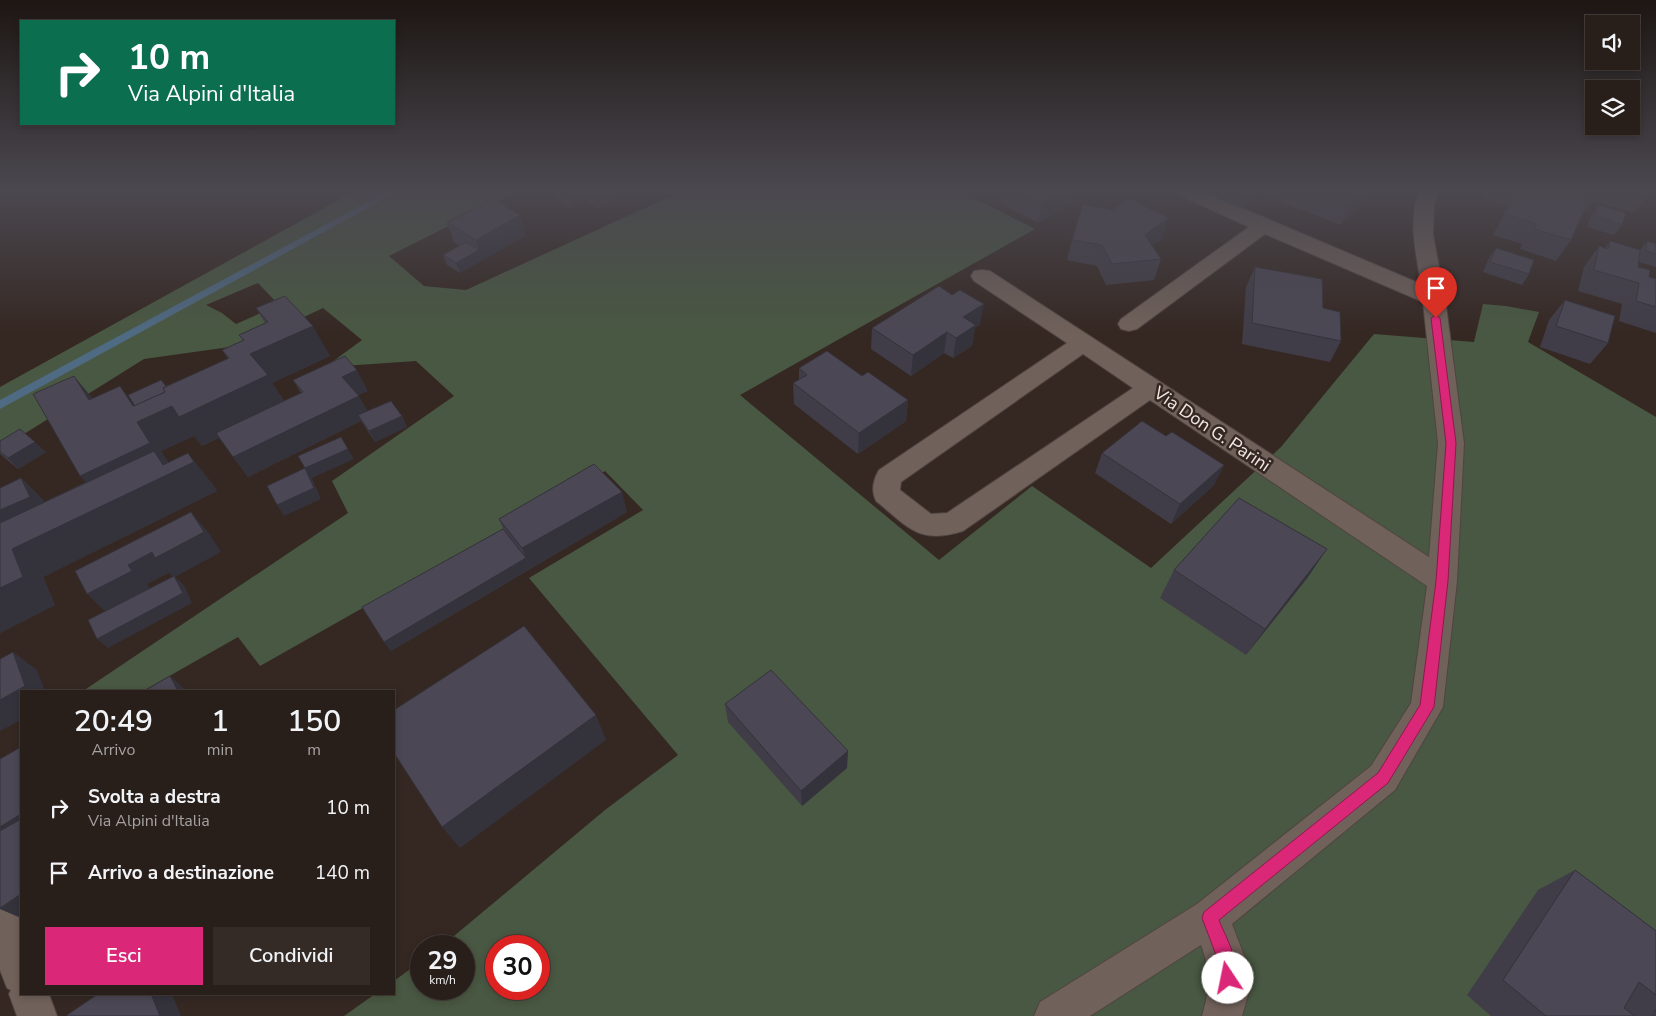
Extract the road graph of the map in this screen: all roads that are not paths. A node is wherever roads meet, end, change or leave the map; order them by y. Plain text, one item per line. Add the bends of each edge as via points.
1 (1246, 238) edge
2 (1292, 238) edge
3 (1424, 238) edge
4 (982, 276) dead end
5 (1434, 298) junction
6 (1128, 324) dead end
7 (1083, 343) junction
8 (1150, 388) junction
9 (1442, 581) junction
10 (0, 915) edge
11 (1210, 918) junction
12 (20, 971) edge
13 (29, 995) edge
14 (37, 1016) edge
15 (1054, 1016) edge
16 (1222, 1016) edge

1 - 6 street
2 - 5 street
3 - 5 street
4 - 7 street, Via Don G. Parini
5 - 9 street via 1451,443
7 - 8 street, Via Don G. Parini
7 - 8 street via 888,477 886,494 926,524 953,523
8 - 9 street, Via Don G. Parini
9 - 11 street via 1427,707 1383,778
10 - 12 street
11 - 15 street
11 - 16 street via 1227,963 1229,992
13 - 14 street

